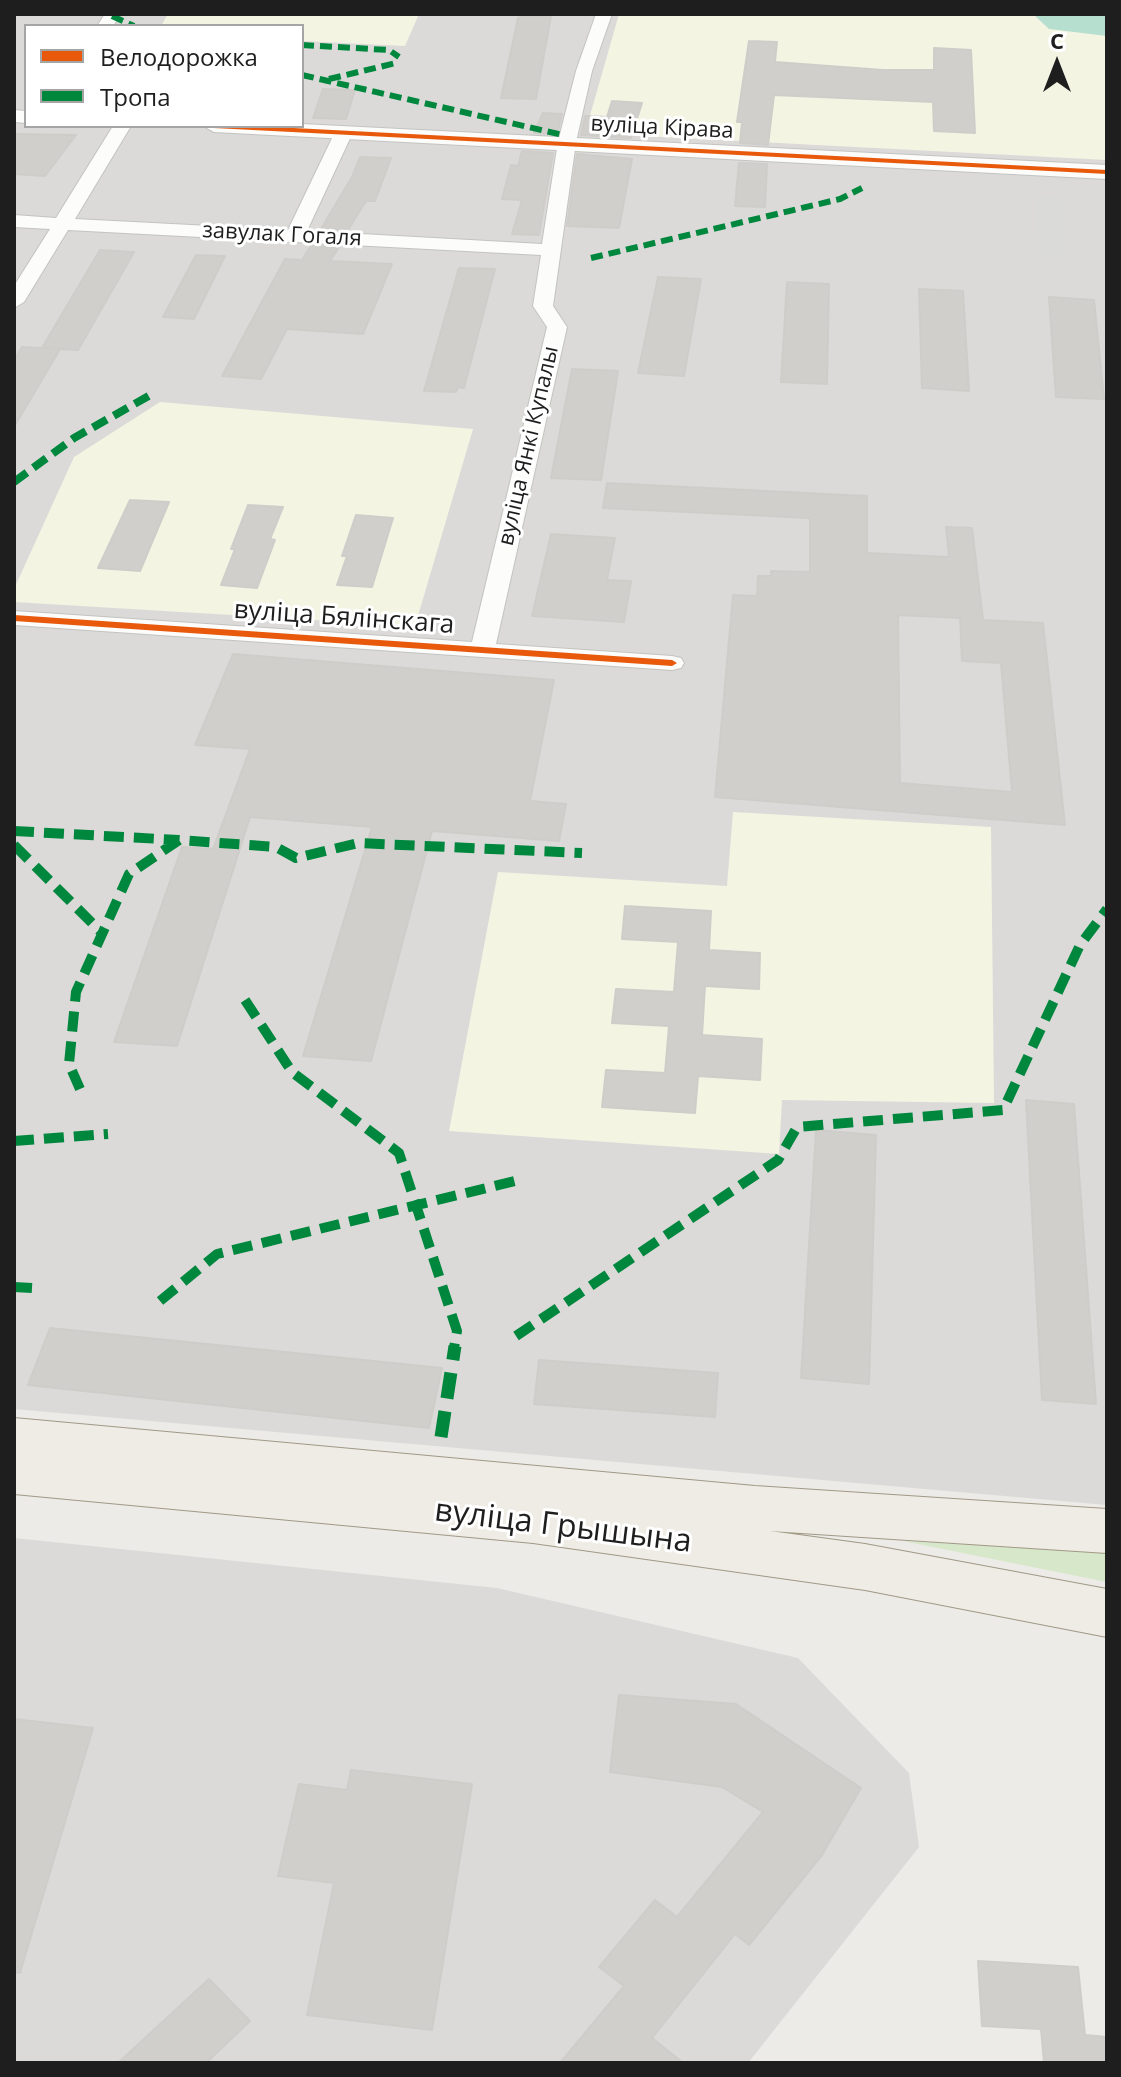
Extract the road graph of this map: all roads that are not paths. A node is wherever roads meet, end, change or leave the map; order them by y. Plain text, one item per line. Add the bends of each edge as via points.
1 (604, 14) edge
2 (121, 128) edge
3 (257, 128) edge
4 (344, 132) junction
5 (567, 142) junction
6 (1107, 172) edge
7 (14, 221) edge
8 (65, 224) junction
9 (295, 236) junction
10 (551, 250) junction
11 (14, 302) edge
12 (14, 618) edge
13 (483, 648) junction
14 (672, 663) dead end
15 (14, 1439) edge
16 (14, 1473) edge
17 (1107, 1531) edge
18 (1107, 1613) edge

1 - 5 street, вуліца Янкі Купалы
2 - 8 street
3 - 4 street, вуліца Кірава
4 - 5 street, вуліца Кірава
4 - 9 street
5 - 6 street, вуліца Кірава
5 - 10 street, вуліца Янкі Купалы
7 - 8 street, завулак Гогаля
8 - 9 street, завулак Гогаля
8 - 11 street
9 - 10 street, завулак Гогаля
10 - 13 street, вуліца Янкі Купалы via 543,306 557,327
12 - 13 street, вуліца Бялінскага
13 - 14 street, вуліца Бялінскага
15 - 17 main road, вуліца Грышына via 755,1508
16 - 18 main road, вуліца Грышына via 533,1521 865,1567

